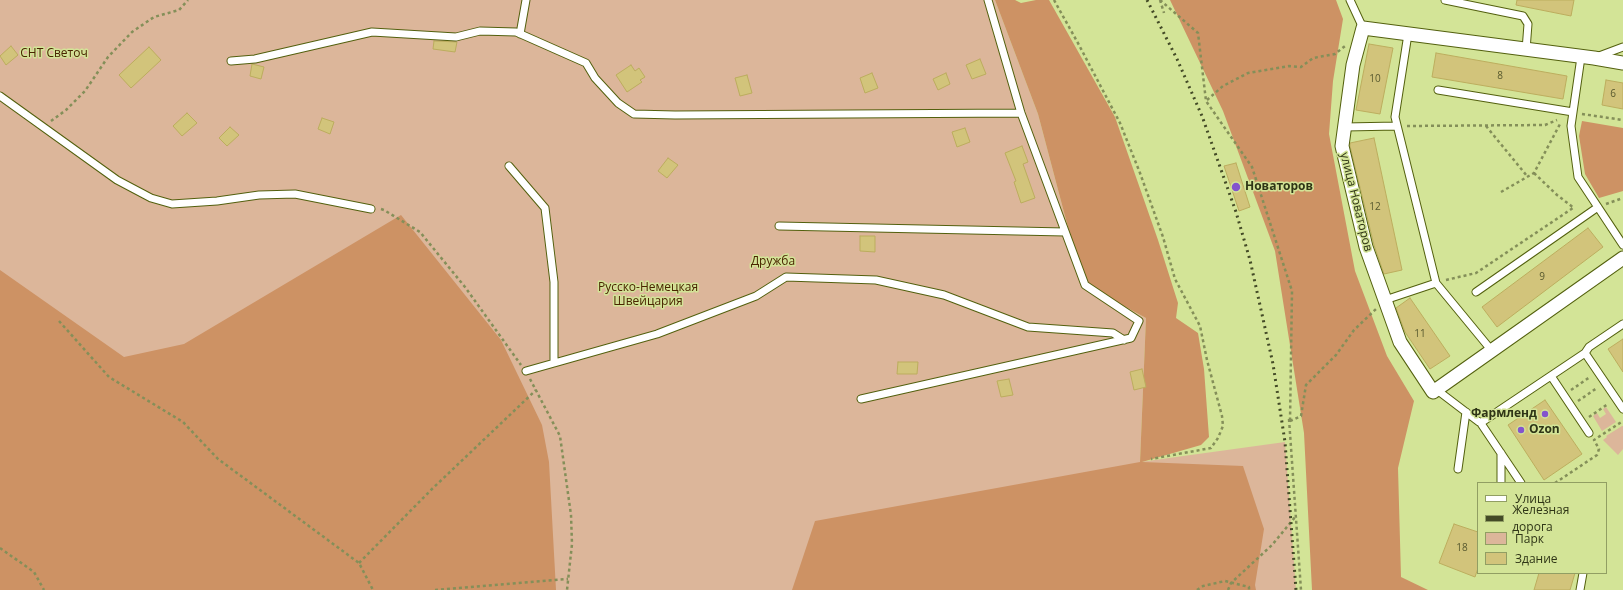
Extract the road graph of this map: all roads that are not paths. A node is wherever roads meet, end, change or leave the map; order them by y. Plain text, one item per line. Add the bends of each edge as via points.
1 (526, 0) edge
2 (988, 0) edge
3 (1350, 0) edge
4 (1445, 0) edge
5 (1362, 30) junction
6 (520, 34) junction
7 (1408, 34) junction
8 (1623, 47) edge
9 (1526, 50) junction
10 (1588, 58) junction
11 (231, 61) dead end
12 (1623, 63) edge
13 (1438, 90) dead end
14 (0, 96) edge
15 (1573, 112) junction
16 (1022, 113) junction
17 (1397, 126) junction
18 (1345, 127) junction
19 (509, 166) dead end
20 (1598, 207) junction
21 (371, 209) road end
22 (779, 226) dead end
23 (1064, 232) junction
24 (1623, 245) edge
25 (1623, 258) edge
26 (1436, 283) junction
27 (1476, 292) dead end
28 (1385, 300) junction
29 (1623, 324) edge
30 (1124, 340) junction
31 (1492, 351) junction
32 (1585, 353) junction
33 (554, 363) junction
34 (526, 371) road end
35 (1551, 376) junction
36 (1437, 390) junction
37 (861, 399) dead end
38 (1623, 409) edge
39 (1466, 412) junction
40 (1480, 422) junction
41 (1589, 433) dead end
42 (1501, 453) junction
43 (1458, 469) dead end
44 (1501, 482) edge
45 (1520, 482) edge
46 (1583, 574) edge
47 (1580, 590) edge

1 - 6 lane
2 - 16 lane
3 - 5 lane
4 - 9 lane via 1523,16 1528,24
5 - 7 street
5 - 18 street, улица Новаторов via 1353,65
6 - 11 lane via 480,31 456,38 372,32 255,59
6 - 16 lane via 586,63 595,78 618,103 634,114
7 - 9 street
7 - 17 lane via 1394,117
8 - 10 lane
9 - 10 street
10 - 12 street
10 - 15 lane
13 - 15 lane
14 - 21 lane via 117,180 151,198 172,204 295,194
15 - 20 lane via 1571,126 1578,177
16 - 23 lane
17 - 18 lane
17 - 26 lane
18 - 28 street, улица Новаторов via 1342,146 1364,240
19 - 33 lane via 545,208 554,282
20 - 24 lane
20 - 27 lane
22 - 23 lane
23 - 30 lane via 1085,286 1139,321 1131,338
25 - 31 street
26 - 28 lane
26 - 31 lane
28 - 36 street, улица Новаторов via 1400,342 1433,392
29 - 32 lane via 1589,347
30 - 33 lane via 1113,333 1028,327 944,295 876,280 786,277 756,296 658,334
30 - 37 lane
31 - 36 street
32 - 35 lane
32 - 38 lane
33 - 34 lane
35 - 40 lane
35 - 41 lane
36 - 39 lane
39 - 40 lane
39 - 43 lane
40 - 42 lane
42 - 44 lane
42 - 45 lane
46 - 47 lane

